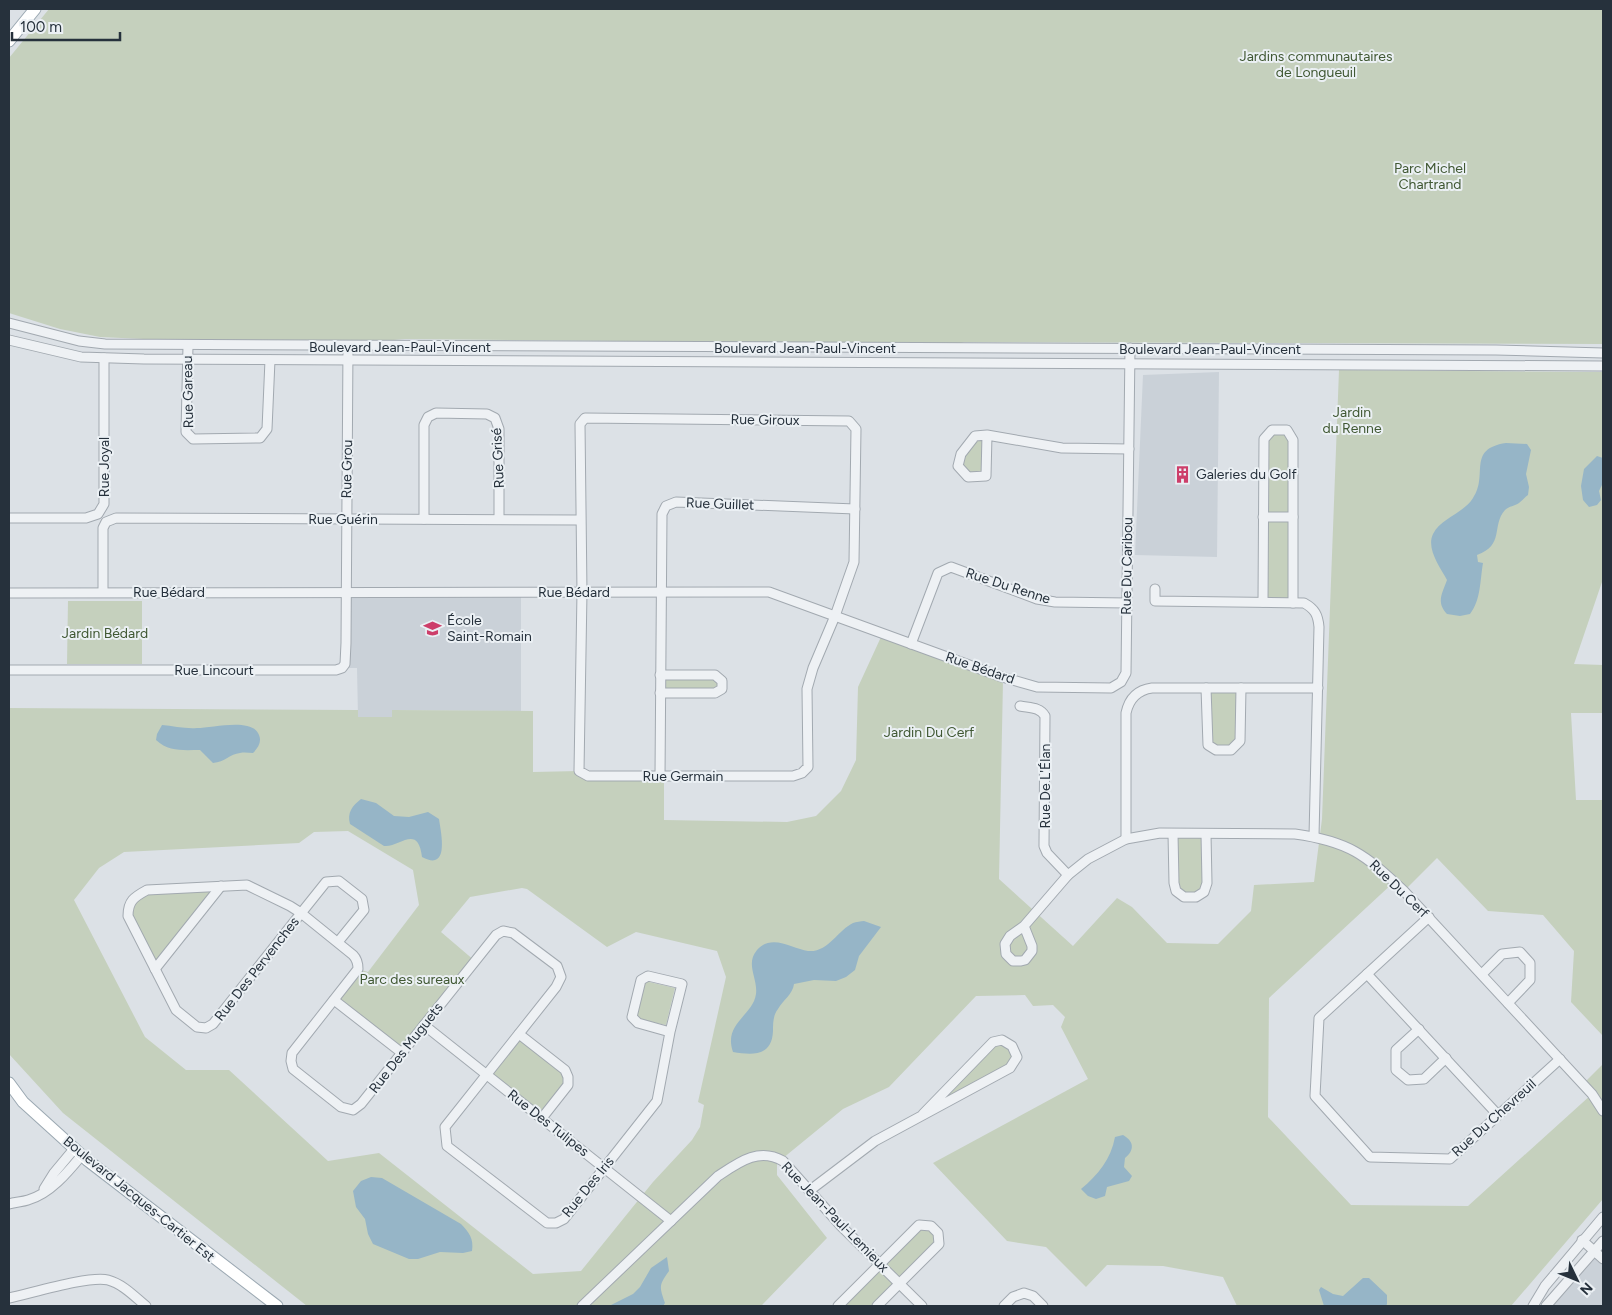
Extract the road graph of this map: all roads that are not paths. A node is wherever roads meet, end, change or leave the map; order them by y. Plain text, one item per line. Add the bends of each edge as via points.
1 (35, 9) edge
2 (9, 41) edge
3 (9, 323) edge
4 (9, 340) edge
5 (188, 346) junction
6 (348, 346) junction
7 (1130, 348) junction
8 (1603, 353) edge
9 (104, 358) junction
10 (187, 359) junction
11 (270, 360) junction
12 (348, 360) junction
13 (1130, 365) junction
14 (1603, 366) edge
15 (987, 435) junction
16 (1129, 449) junction
17 (855, 509) junction
18 (1263, 517) junction
19 (1293, 517) junction
20 (9, 518) edge
21 (346, 519) junction
22 (424, 519) junction
23 (500, 519) junction
24 (580, 520) junction
25 (1155, 589) dead end
26 (9, 592) edge
27 (103, 592) junction
28 (346, 592) junction
29 (582, 592) junction
30 (661, 592) junction
31 (1263, 602) junction
32 (1127, 603) junction
33 (1293, 603) junction
34 (835, 616) junction
35 (911, 644) junction
36 (9, 670) edge
37 (660, 675) junction
38 (1121, 682) joint
39 (1206, 688) junction
40 (1241, 688) junction
41 (1318, 688) junction
42 (660, 693) junction
43 (1020, 706) dead end
44 (660, 776) junction
45 (1173, 834) junction
46 (1206, 834) junction
47 (1314, 836) junction
48 (1126, 838) junction
49 (1068, 875) junction
50 (221, 886) junction
51 (302, 913) junction
52 (1428, 917) junction
53 (1024, 926) dead end
54 (338, 942) junction
55 (355, 956) joint
56 (155, 969) junction
57 (1367, 974) junction
58 (1482, 974) junction
59 (334, 1000) junction
60 (1508, 1003) junction
61 (424, 1025) junction
62 (1419, 1029) junction
63 (670, 1032) junction
64 (519, 1034) junction
65 (402, 1053) junction
66 (1446, 1058) junction
67 (1560, 1059) junction
68 (487, 1074) junction
69 (9, 1083) edge
70 (1592, 1094) junction
71 (1603, 1101) edge
72 (1603, 1111) edge
73 (923, 1114) junction
74 (1498, 1115) junction
75 (542, 1118) junction
76 (78, 1152) junction
77 (604, 1168) junction
78 (809, 1190) junction
79 (9, 1204) edge
80 (1603, 1217) edge
81 (671, 1221) junction
82 (1582, 1240) junction
83 (1603, 1241) edge
84 (1594, 1251) junction
85 (1603, 1260) edge
86 (880, 1264) junction
87 (899, 1284) junction
88 (9, 1298) edge
89 (146, 1306) edge
90 (277, 1306) edge
91 (582, 1306) edge
92 (838, 1306) edge
93 (877, 1306) edge
94 (922, 1306) edge
95 (1004, 1306) edge
96 (1044, 1306) edge
97 (1533, 1306) edge
98 (1546, 1306) edge

1 - 2 main road
3 - 5 street, Boulevard Jean-Paul-Vincent via 79,341
4 - 9 street, Boulevard Jean-Paul-Vincent via 81,357
5 - 6 street, Boulevard Jean-Paul-Vincent
5 - 10 street, Rue Gareau
6 - 7 street, Boulevard Jean-Paul-Vincent
6 - 12 street, Rue Grou
7 - 8 street, Boulevard Jean-Paul-Vincent
7 - 13 street, Rue Du Caribou
9 - 10 street, Boulevard Jean-Paul-Vincent
9 - 20 street, Rue Joyal via 104,504 98,514 86,518
10 - 11 street, Boulevard Jean-Paul-Vincent
10 - 11 street, Rue Gareau via 186,432 193,439 260,438 267,429
11 - 12 street, Boulevard Jean-Paul-Vincent
12 - 13 street, Boulevard Jean-Paul-Vincent
12 - 21 street, Rue Grou
13 - 14 street, Boulevard Jean-Paul-Vincent
13 - 16 street, Rue Du Caribou
15 - 15 street via 975,436 961,454 958,466 968,477 986,476
15 - 16 street via 1062,448
16 - 32 street, Rue Du Caribou
17 - 24 street, Rue Giroux via 856,429 849,421 585,418 580,424
17 - 30 street, Rue Guillet via 676,502 666,506 662,514
17 - 34 street, Rue Giroux via 854,562
18 - 19 street
18 - 19 street via 1264,439 1272,430 1287,430 1293,440
18 - 31 street
19 - 33 street
21 - 22 street, Rue Guérin
21 - 27 street, Rue Guérin via 116,518 106,522 102,528
21 - 28 street, Rue Grou
22 - 23 street, Rue Guérin
22 - 23 street, Rue Grisé via 424,425 428,417 436,413 487,414 495,418 499,429
23 - 24 street, Rue Guérin
24 - 29 street
25 - 31 street via 1155,601
26 - 27 street, Rue Bédard
27 - 28 street, Rue Bédard
28 - 29 street, Rue Bédard
28 - 36 street, Rue Lincourt via 345,664 336,670
29 - 30 street, Rue Bédard
29 - 44 street, Rue Germain via 579,771 588,776
30 - 34 street, Rue Bédard via 769,592
30 - 37 street, Rue Guillet
31 - 33 street
32 - 35 street, Rue Du Renne via 1037,599 951,567 938,572
32 - 38 street, Rue Du Caribou via 1126,673
33 - 41 street via 1310,606 1318,616
34 - 35 street, Rue Bédard
34 - 44 street, Rue Germain via 813,668 808,689 808,767 802,773 793,776
35 - 38 street, Rue Bédard via 1037,687 1111,688
37 - 42 street, Rue Guillet
37 - 42 street via 715,675 722,681 722,689 714,693
39 - 40 street
39 - 40 street via 1208,745 1216,750 1231,750 1240,741
39 - 48 street via 1143,689 1128,703
40 - 41 street
41 - 47 street
42 - 44 street, Rue Guillet
43 - 49 street, Rue De L'Élan via 1042,711 1045,716 1044,846
45 - 46 street, Rue Du Cerf
45 - 46 street via 1176,891 1184,897 1196,897 1204,892 1207,884
45 - 48 street, Rue Du Cerf
46 - 47 street, Rue Du Cerf
47 - 52 street, Rue Du Cerf via 1337,842 1372,862
48 - 49 street, Rue Du Cerf via 1088,858
49 - 53 street, Rue Du Cerf
50 - 51 street, Rue Des Pervenches via 247,884
50 - 56 street
50 - 56 street, Rue Des Pervenches via 147,890 128,906 128,916
51 - 54 street, Rue Des Pervenches
51 - 54 street via 326,882 339,881 362,899 364,910
51 - 56 street, Rue Des Pervenches via 213,1024 206,1028 197,1027 176,1010
52 - 57 street, Rue Du Chevreuil
52 - 58 street, Rue Du Cerf
54 - 55 street, Rue Des Pervenches
55 - 59 street, Rue Des Muguets via 358,969
57 - 62 street
57 - 74 street, Rue Du Chevreuil via 1319,1018 1315,1096 1370,1157 1450,1159
58 - 60 street, Rue Du Cerf
58 - 60 street via 1502,954 1520,952 1530,963 1530,980
59 - 65 street
59 - 65 street, Rue Des Muguets via 292,1053 291,1061 293,1069 341,1107 352,1110 362,1104
60 - 67 street, Rue Du Cerf
61 - 64 street, Rue Des Muguets via 496,935 503,931 514,933 557,966 561,978
61 - 65 street, Rue Des Muguets
61 - 68 street, Rue Des Tulipes
62 - 66 street
62 - 66 street via 1396,1050 1396,1070 1408,1080 1424,1079
63 - 63 street, Rue Des Iris via 682,984 648,976 640,980 632,1016 638,1023
63 - 77 street, Rue Des Iris via 657,1101
64 - 68 street, Rue Des Muguets
64 - 75 street via 565,1070 568,1077 568,1085
66 - 74 street
67 - 70 street, Rue Du Cerf
67 - 74 street, Rue Du Chevreuil
68 - 75 street, Rue Des Tulipes
68 - 77 street, Rue Des Iris via 445,1127 447,1146 547,1222 556,1223 564,1219
69 - 76 main road, Boulevard Jacques-Cartier Est via 24,1102
70 - 71 street, Rue Du Cerf
70 - 72 street, Rue Du Cerf
73 - 73 street via 1010,1068 1017,1057 1012,1046 1002,1040 993,1042
73 - 78 street via 875,1141
75 - 77 street, Rue Des Tulipes
76 - 79 street via 54,1172 42,1193
76 - 90 main road, Boulevard Jacques-Cartier Est
77 - 81 street, Rue Des Tulipes
78 - 81 street, Rue Jean-Paul-Lemieux via 783,1161 774,1156 760,1155 718,1176
78 - 86 street, Rue Jean-Paul-Lemieux
80 - 82 street
81 - 91 street, Rue Jean-Paul-Lemieux
82 - 84 street
82 - 97 street via 1544,1286
83 - 84 street
84 - 85 street
84 - 98 street
86 - 87 street, Rue Jean-Paul-Lemieux
86 - 87 street via 919,1225 931,1226 938,1233 939,1244
86 - 92 street
87 - 93 street
87 - 94 street, Rue Jean-Paul-Lemieux
88 - 89 street via 90,1280 107,1280
95 - 96 street via 1024,1293

